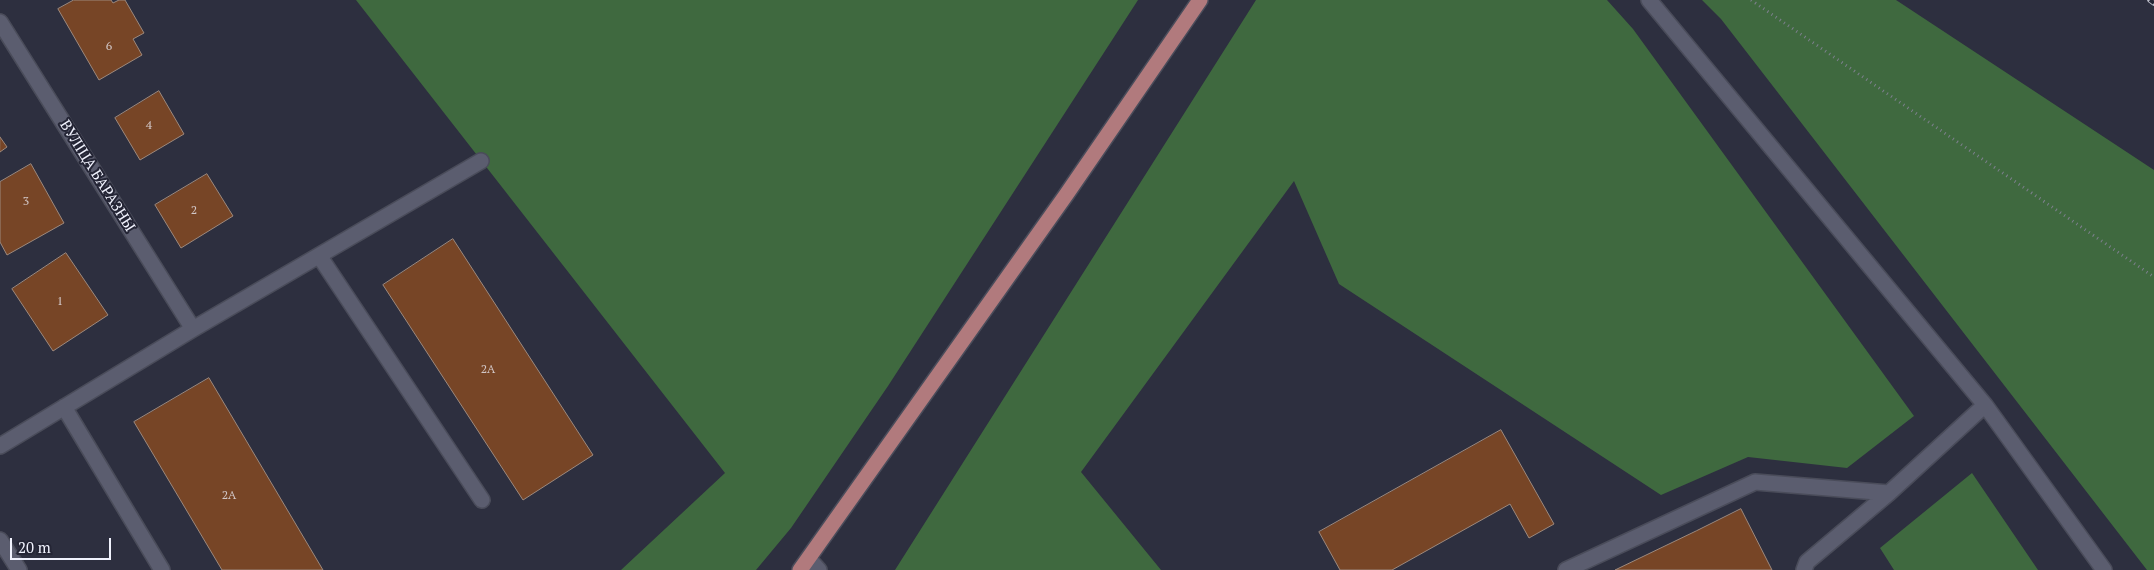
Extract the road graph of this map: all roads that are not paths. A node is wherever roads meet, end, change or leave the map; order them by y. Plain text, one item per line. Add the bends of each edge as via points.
1 (1200, 0) edge
2 (1649, 0) edge
3 (0, 22) edge
4 (481, 160) dead end
5 (320, 256) junction
6 (194, 329) junction
7 (1985, 405) junction
8 (64, 407) junction
9 (0, 446) edge
10 (1889, 493) junction
11 (482, 500) dead end
12 (0, 540) edge
13 (809, 566) edge
14 (19, 570) edge
15 (162, 570) edge
16 (1566, 570) edge
17 (1804, 570) edge
18 (2104, 570) edge

1 - 13 main road
2 - 7 street
3 - 6 street, ВУЛІЦА БАРАЗНЫ
4 - 5 street
5 - 6 street
5 - 11 street
6 - 8 street
7 - 10 street
7 - 18 street
8 - 9 street
8 - 15 street
10 - 16 street via 1755,482
10 - 17 street via 1807,562
12 - 14 street

